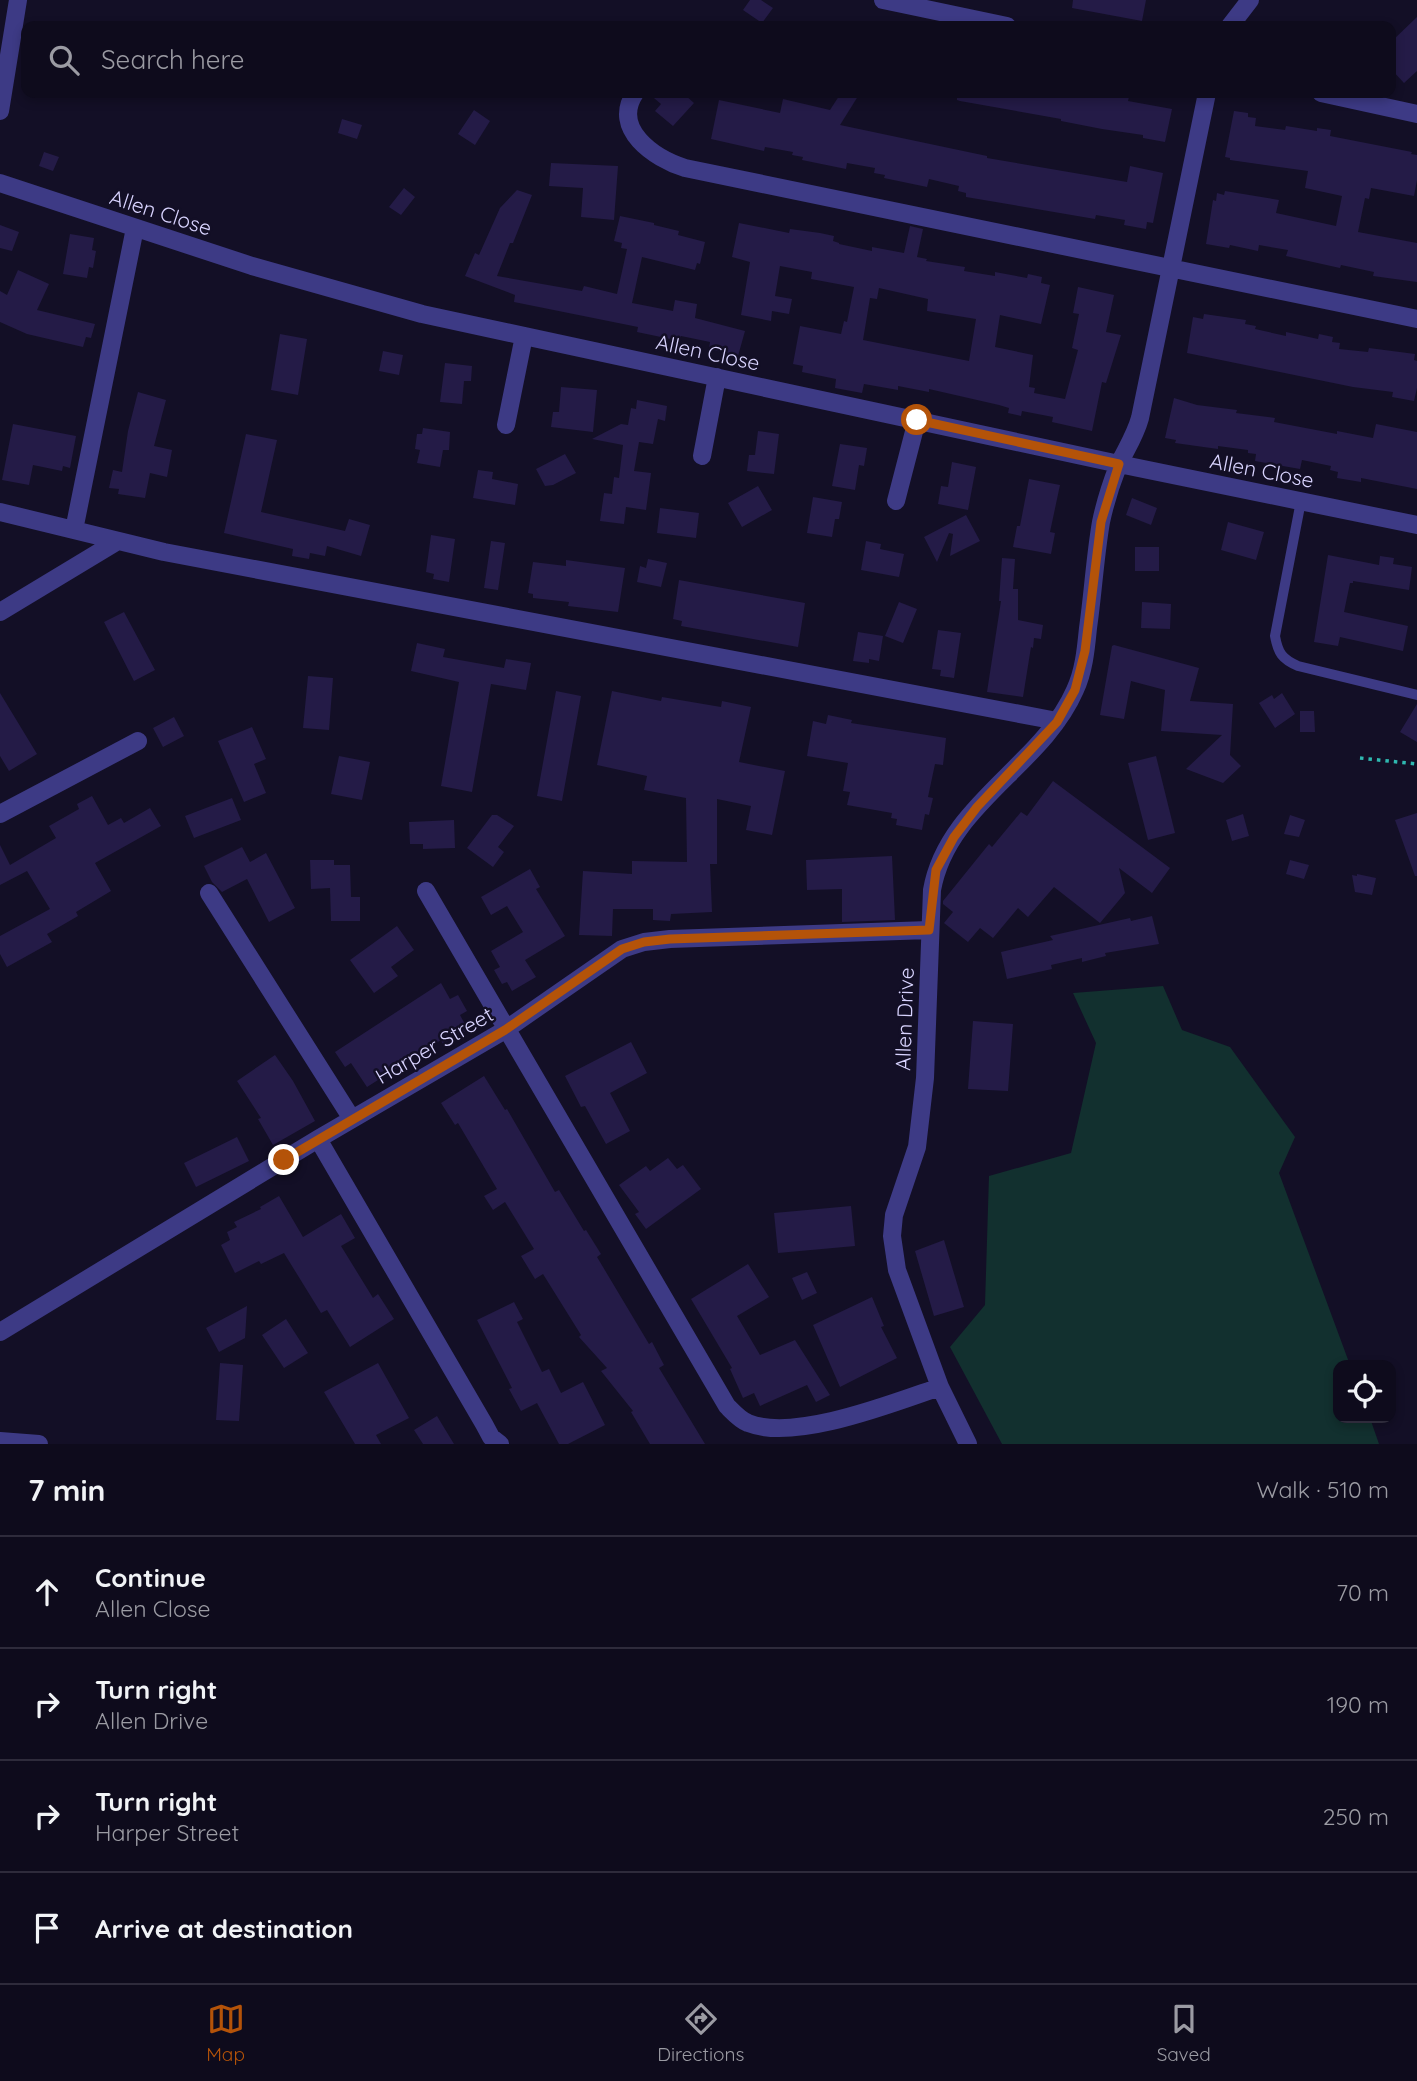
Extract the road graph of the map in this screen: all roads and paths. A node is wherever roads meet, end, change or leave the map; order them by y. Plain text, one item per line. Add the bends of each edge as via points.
1 (18, 0) edge
2 (883, 0) edge
3 (1250, 0) edge
4 (959, 8) edge
5 (994, 21) edge
6 (1234, 21) edge
7 (632, 98) edge
8 (1206, 98) edge
9 (1344, 98) edge
10 (0, 111) edge
11 (1417, 114) edge
12 (0, 183) edge
13 (135, 228) junction
14 (1171, 269) junction
15 (1417, 319) edge
16 (524, 336) junction
17 (717, 377) junction
18 (917, 420) junction
19 (506, 425) dead end
20 (702, 456) dead end
21 (1119, 464) junction
22 (896, 501) dead end
23 (1301, 501) junction
24 (0, 512) edge
25 (1417, 525) edge
26 (74, 530) junction
27 (116, 541) junction
28 (0, 612) edge
29 (1417, 695) edge
30 (1057, 722) junction
31 (138, 741) dead end
32 (1360, 758) dead end
33 (1417, 764) edge
34 (0, 814) edge
35 (426, 891) dead end
36 (209, 893) dead end
37 (929, 930) junction
38 (505, 1030) junction
39 (352, 1119) junction
40 (318, 1139) junction
41 (0, 1332) edge
42 (940, 1387) junction
43 (764, 1427) junction
44 (0, 1441) edge
45 (39, 1444) edge
46 (500, 1444) edge
47 (773, 1444) edge
48 (968, 1444) edge

1 - 10 street
2 - 4 street
3 - 6 street
4 - 5 street
7 - 14 street via 627,108 632,128 650,150 669,163
8 - 14 street, Allen Drive
9 - 11 street
12 - 13 street, Allen Close
13 - 16 street, Allen Close via 422,314
13 - 26 street
14 - 15 street
14 - 21 street, Allen Drive via 1135,437
16 - 17 street, Allen Close
16 - 19 street
17 - 18 street, Allen Close
17 - 20 street
18 - 21 street, Allen Close
18 - 22 street
21 - 23 street, Allen Close
21 - 30 street, Allen Drive via 1101,522 1082,668
23 - 25 street, Allen Close
23 - 29 lane via 1275,636 1278,651 1284,660 1298,666
24 - 26 street
26 - 27 street
27 - 28 street
27 - 30 street
30 - 37 street, Allen Drive via 954,837 936,870
31 - 34 street
32 - 33 path
35 - 38 street
36 - 39 street
37 - 38 street, Harper Street via 644,942 622,949
37 - 42 street, Allen Drive via 926,1066 917,1147 894,1214 892,1236 897,1270
38 - 39 street, Harper Street
38 - 43 street via 726,1406 746,1422
39 - 40 street, Harper Street
40 - 41 street, Harper Street
40 - 46 street via 488,1431
42 - 43 street via 851,1418
42 - 48 street, Allen Drive
43 - 47 street
44 - 45 street

